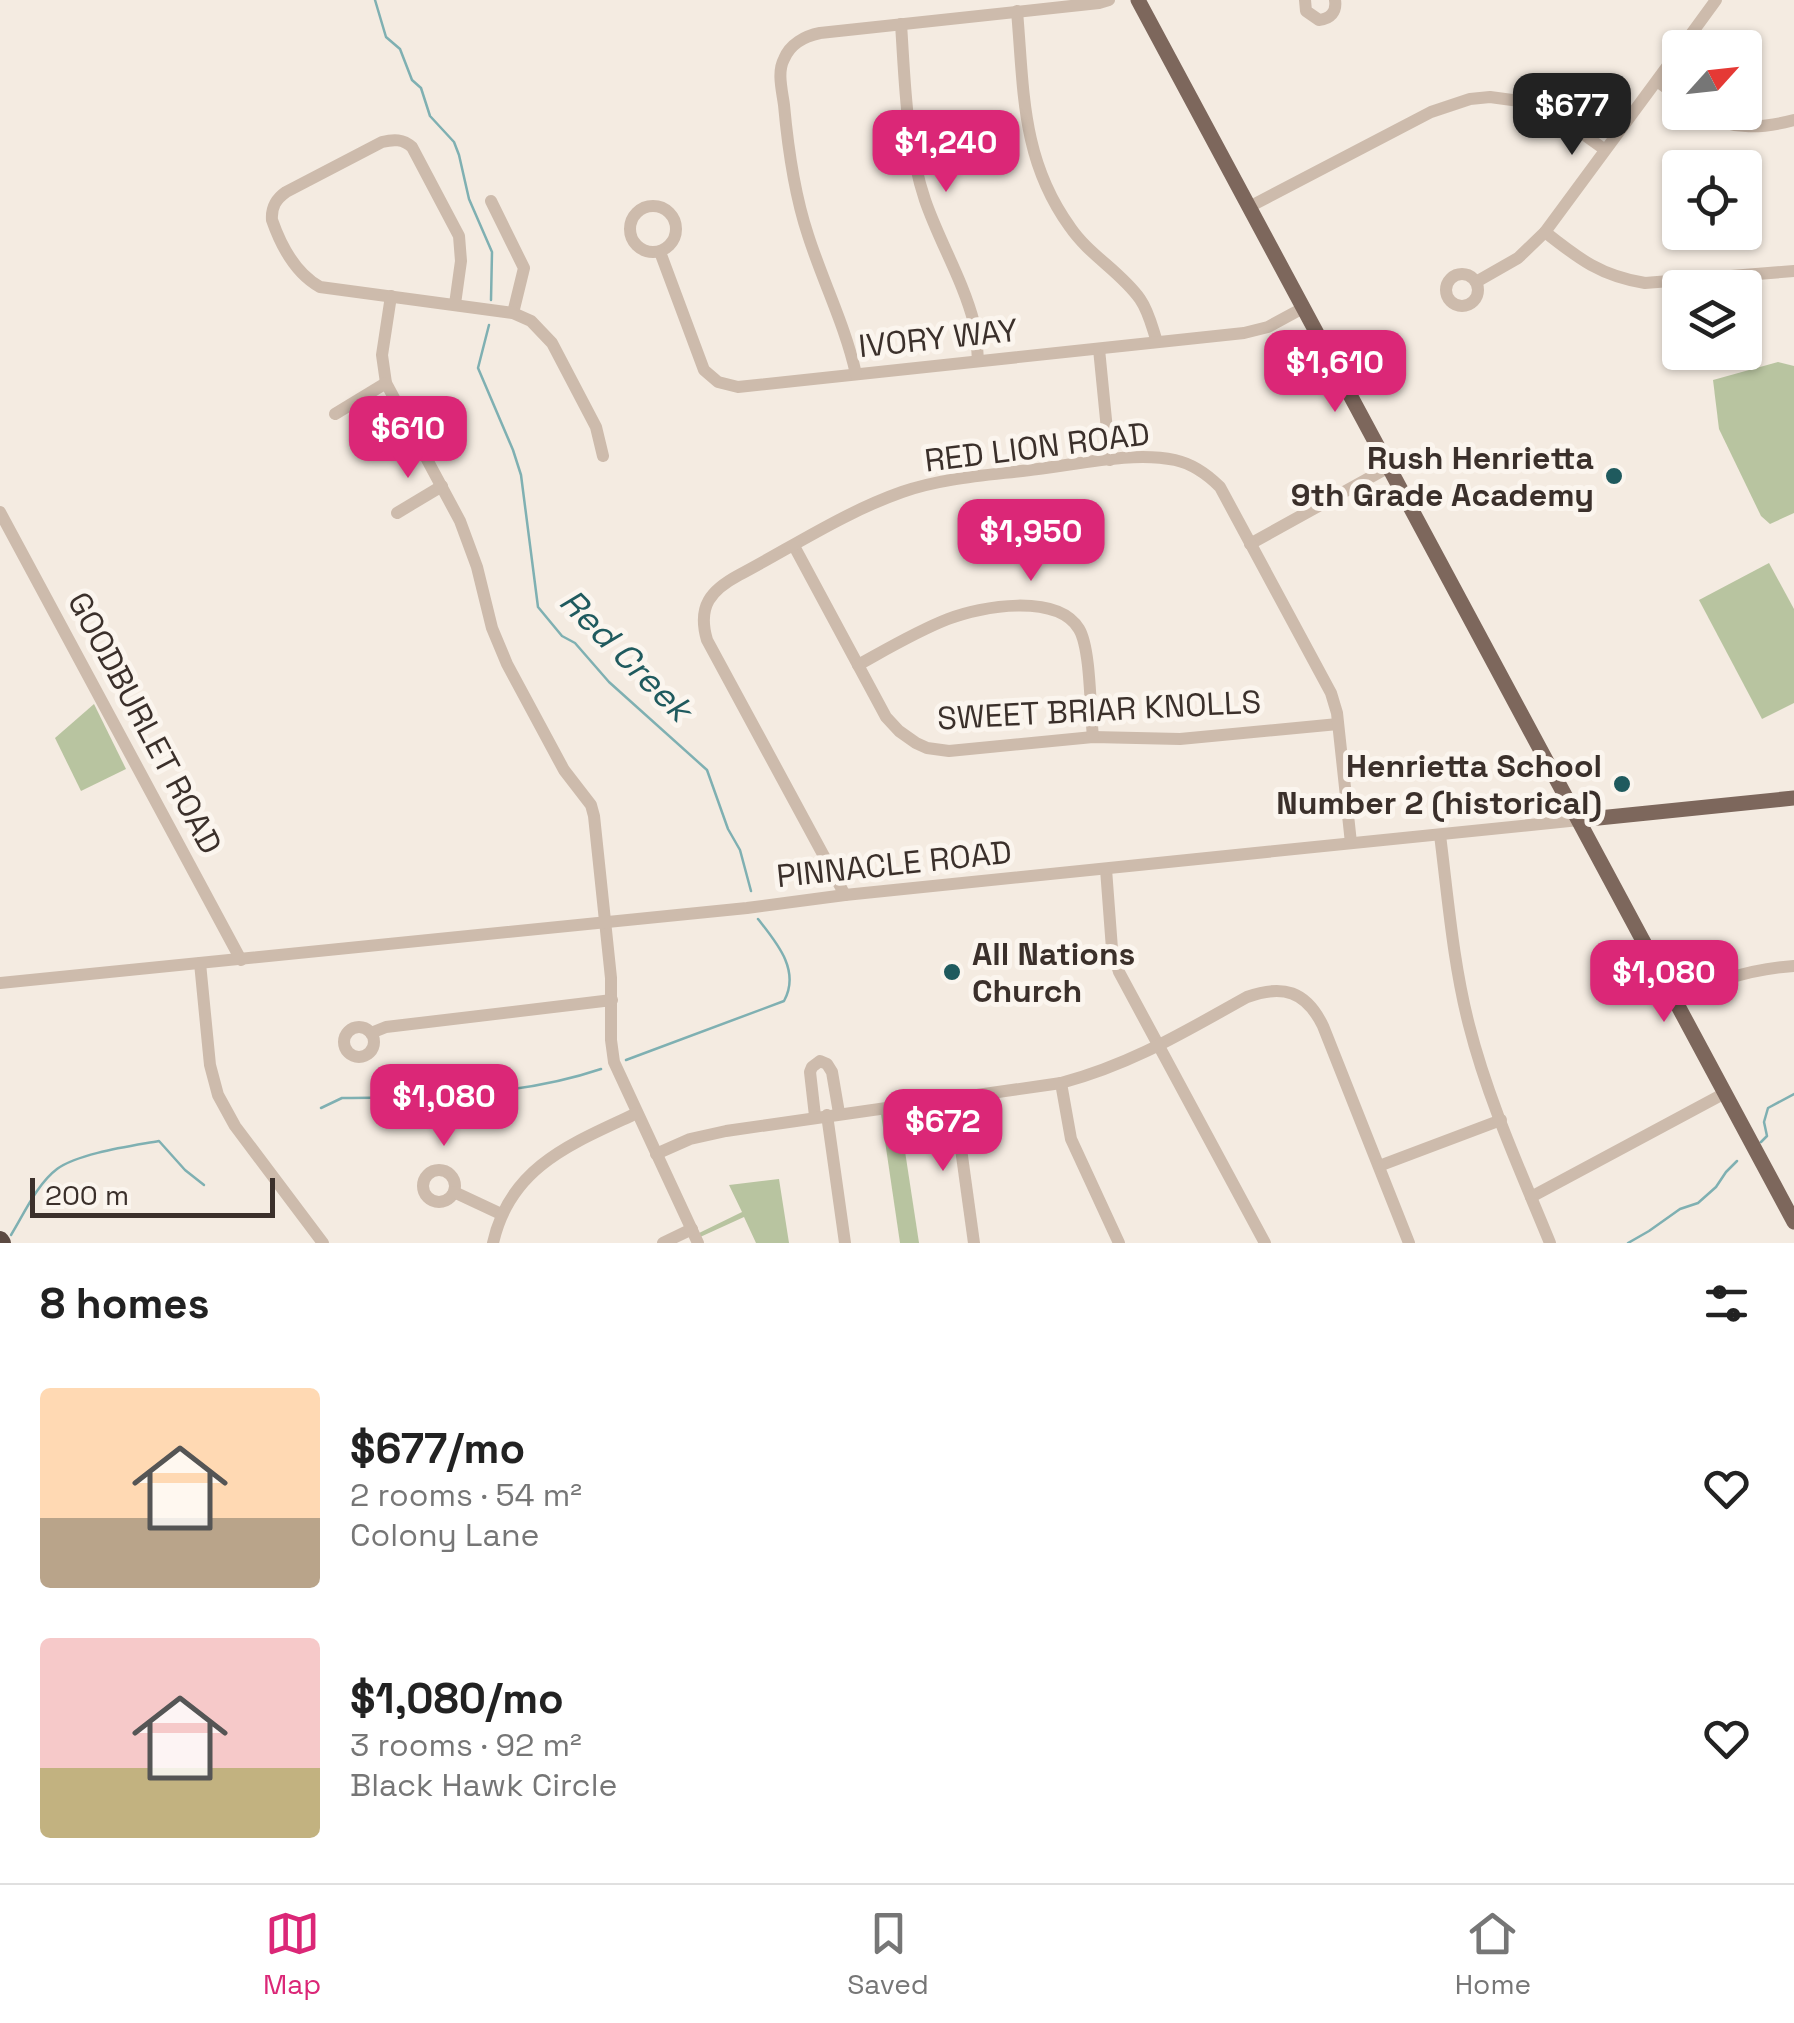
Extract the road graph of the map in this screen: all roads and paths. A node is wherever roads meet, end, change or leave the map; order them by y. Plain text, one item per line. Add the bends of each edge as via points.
1 (1109, 0) edge
2 (1138, 0) edge
3 (1305, 0) edge
4 (1335, 0) edge
5 (1716, 0) edge
6 (1018, 11) junction
7 (901, 24) junction
8 (1694, 30) edge
9 (1662, 73) edge
10 (1657, 80) junction
11 (1662, 84) edge
12 (1794, 120) edge
13 (1762, 125) edge
14 (1604, 150) junction
15 (491, 201) dead end
16 (1249, 207) junction
17 (1545, 232) junction
18 (660, 252) dead end
19 (1794, 271) edge
20 (1476, 282) dead end
21 (391, 296) junction
22 (454, 304) junction
23 (1303, 308) junction
24 (513, 313) junction
25 (1156, 342) junction
26 (1098, 349) junction
27 (978, 361) junction
28 (856, 374) junction
29 (386, 383) junction
30 (335, 414) dead end
31 (603, 456) dead end
32 (1110, 460) junction
33 (1389, 467) junction
34 (442, 486) junction
35 (0, 512) edge
36 (397, 513) dead end
37 (1250, 544) junction
38 (794, 546) junction
39 (858, 664) junction
40 (1338, 724) junction
41 (1093, 737) junction
42 (1794, 798) edge
43 (1579, 820) junction
44 (1440, 834) junction
45 (1351, 843) junction
46 (1106, 869) junction
47 (845, 896) junction
48 (605, 922) junction
49 (241, 960) junction
50 (200, 964) junction
51 (1794, 966) edge
52 (0, 984) edge
53 (612, 1000) junction
54 (1676, 1001) junction
55 (371, 1033) dead end
56 (1160, 1045) junction
57 (1061, 1082) junction
58 (1725, 1093) junction
59 (954, 1098) junction
60 (636, 1114) junction
61 (827, 1115) junction
62 (1501, 1120) junction
63 (656, 1154) junction
64 (1380, 1166) junction
65 (454, 1192) dead end
66 (1531, 1196) junction
67 (501, 1214) junction
68 (1794, 1222) edge
69 (692, 1229) junction
70 (324, 1243) edge
71 (493, 1243) edge
72 (664, 1243) edge
73 (698, 1243) edge
74 (845, 1243) edge
75 (974, 1243) edge
76 (1119, 1243) edge
77 (1266, 1243) edge
78 (1410, 1243) edge
79 (1550, 1243) edge

1 - 6 street
2 - 16 main road
3 - 4 street via 1306,11 1319,20 1333,13
5 - 8 street
6 - 7 street
6 - 25 street via 1028,130 1039,171 1072,231 1142,302
7 - 27 street via 915,166 968,304
7 - 28 street via 812,34 789,50 780,70 800,210
9 - 10 street
10 - 11 street
10 - 14 street
12 - 13 street
14 - 16 street via 1545,109 1508,98 1470,99 1418,118
14 - 17 street
15 - 24 street via 524,268
16 - 23 main road
17 - 19 street via 1590,266 1645,283
17 - 20 street via 1518,258
18 - 28 street, IVORY WAY via 699,360 718,382 738,386
21 - 22 street
21 - 22 street via 313,284 287,254 271,214 286,192 395,140 412,148 457,229 462,252
21 - 29 street via 382,355
22 - 24 street
23 - 25 street, IVORY WAY via 1254,331
23 - 33 main road
24 - 31 street via 552,343 596,427
25 - 26 street, IVORY WAY
26 - 27 street, IVORY WAY
26 - 32 street
27 - 28 street, IVORY WAY
29 - 30 street
29 - 34 street
32 - 37 street, RED LION ROAD via 1154,458 1197,468 1220,487
32 - 38 street, RED LION ROAD via 924,485
33 - 37 street
33 - 43 main road
34 - 36 street
34 - 48 street via 471,547 507,664 564,770 591,805
35 - 49 street, GOODBURLET ROAD
37 - 40 street, RED LION ROAD via 1327,685
38 - 39 street, SWEET BRIAR KNOLLS
38 - 47 street, RED LION ROAD via 719,587 704,625
39 - 41 street, SWEET BRIAR KNOLLS via 892,724 927,748
39 - 41 street via 959,615 1051,608 1082,635
40 - 41 street, SWEET BRIAR KNOLLS via 1180,739
40 - 45 street, RED LION ROAD
42 - 43 main road, PINNACLE ROAD
43 - 44 street, PINNACLE ROAD
43 - 54 main road
44 - 45 street, PINNACLE ROAD
44 - 62 street via 1462,993
45 - 46 street, PINNACLE ROAD
46 - 47 street, PINNACLE ROAD
46 - 56 street via 1114,960
47 - 48 street, PINNACLE ROAD
48 - 49 street, PINNACLE ROAD
48 - 53 street
49 - 50 street, PINNACLE ROAD
50 - 52 street, PINNACLE ROAD
50 - 70 street via 218,1095
51 - 54 street via 1722,979
53 - 55 street
53 - 60 street via 614,1062
54 - 58 main road
56 - 57 street
56 - 64 street via 1260,992 1299,996 1323,1026
56 - 77 street
57 - 59 street
57 - 76 street via 1071,1138
58 - 66 street
58 - 68 main road
59 - 61 street
59 - 75 street
60 - 63 street
60 - 67 street via 552,1156
61 - 63 street via 706,1134
61 - 74 street
62 - 64 street
62 - 66 street
63 - 69 street
64 - 78 street
65 - 67 street
66 - 79 street
67 - 71 street
69 - 72 street
69 - 73 street

